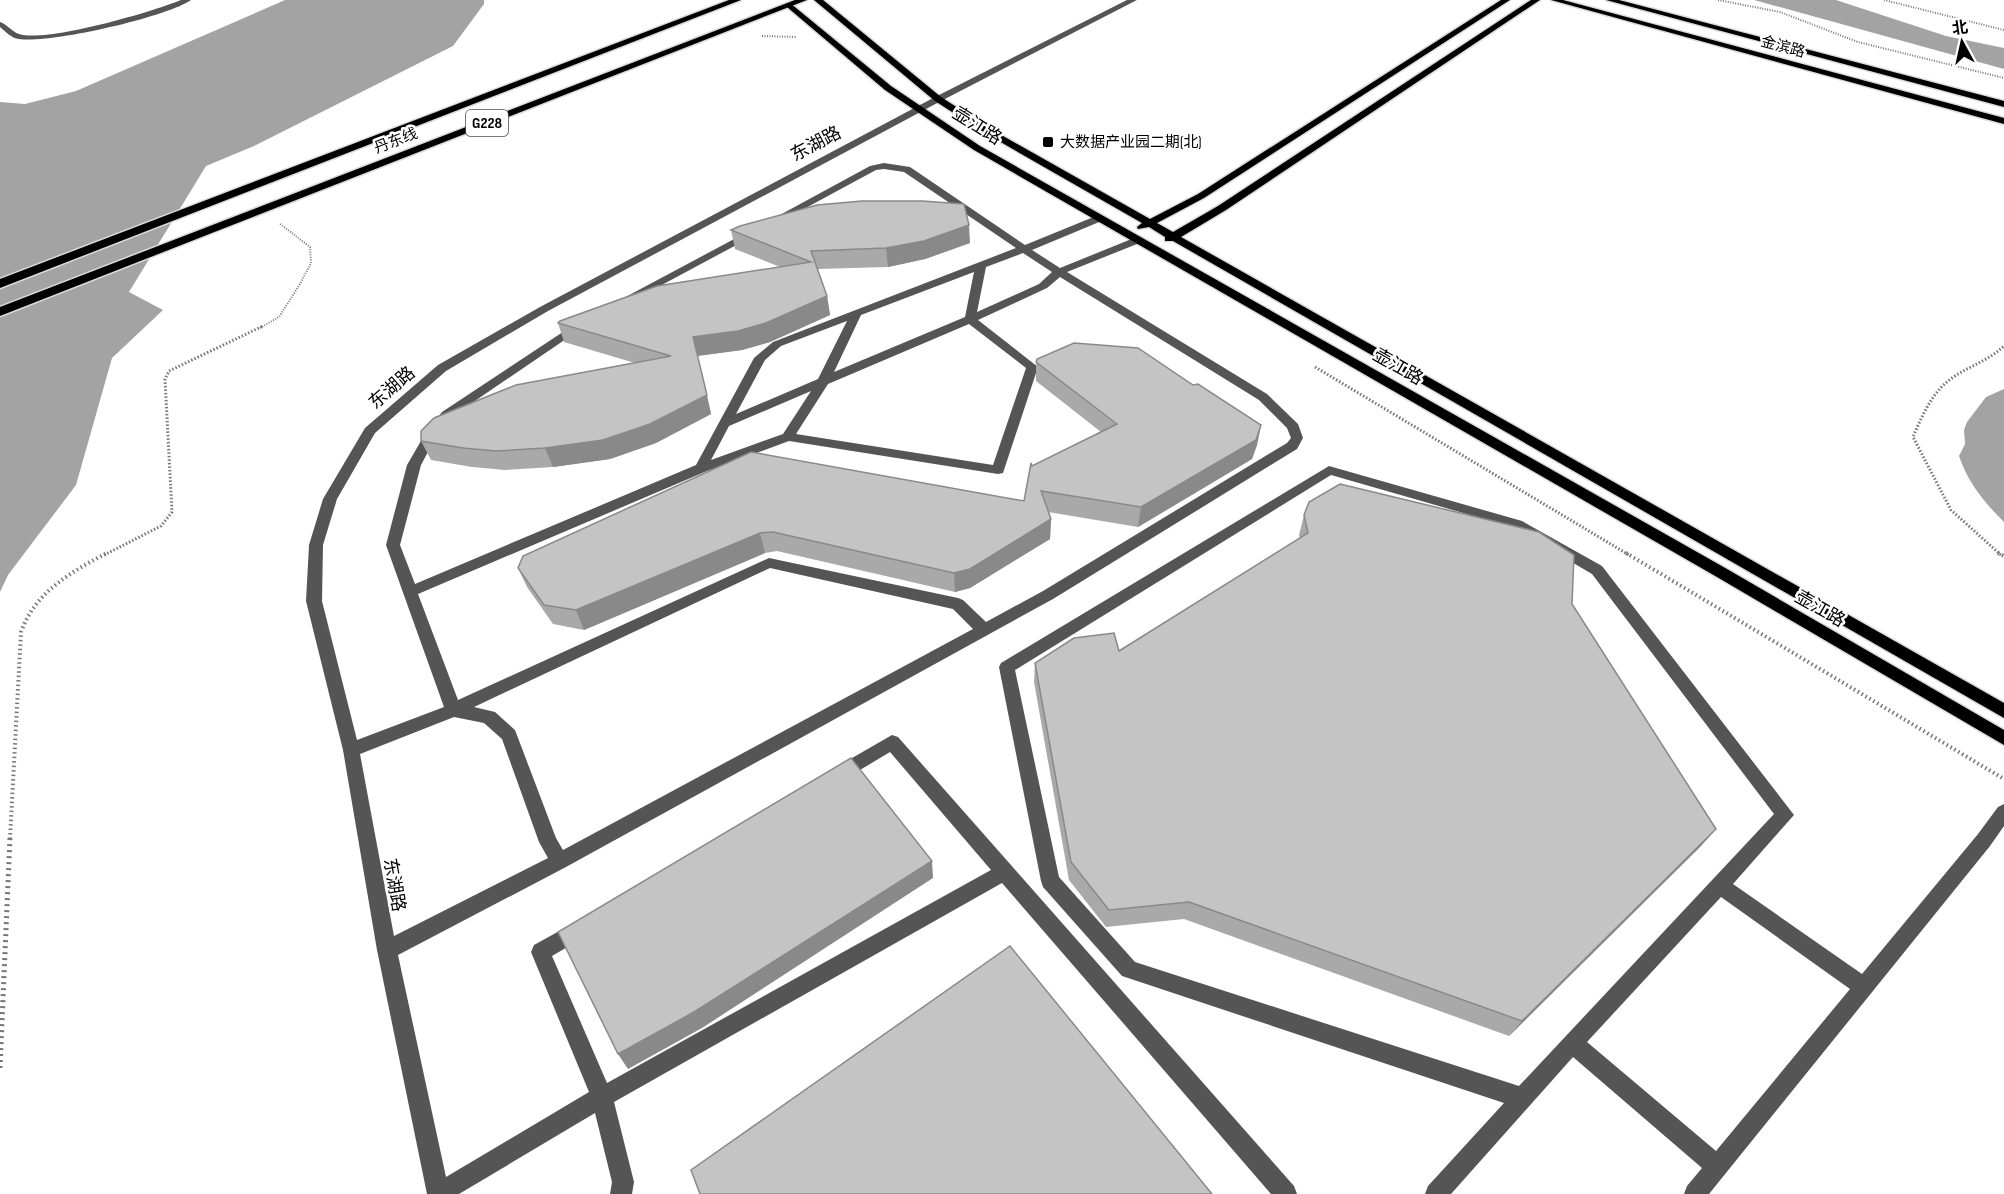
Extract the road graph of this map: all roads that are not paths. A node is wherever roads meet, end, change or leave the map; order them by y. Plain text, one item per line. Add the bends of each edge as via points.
1 (187, 0) edge
2 (737, 0) edge
3 (803, 0) edge
4 (818, 0) edge
5 (1133, 0) edge
6 (1506, 0) edge
7 (1536, 0) edge
8 (1556, 0) edge
9 (1610, 0) edge
10 (789, 5) junction
11 (0, 24) edge
12 (938, 99) junction
13 (2004, 104) edge
14 (918, 110) junction
15 (2004, 121) edge
16 (1100, 218) junction
17 (1150, 223) junction
18 (1134, 237) junction
19 (1174, 237) junction
20 (1153, 248) junction
21 (1024, 249) junction
22 (981, 265) junction
23 (1059, 272) junction
24 (0, 284) edge
25 (611, 309) edge
26 (0, 312) edge
27 (857, 313) junction
28 (970, 319) junction
29 (590, 320) edge
30 (824, 380) junction
31 (725, 423) junction
32 (788, 437) junction
33 (702, 468) junction
34 (410, 592) junction
35 (984, 630) junction
36 (453, 710) junction
37 (2004, 711) edge
38 (2004, 738) edge
39 (351, 750) junction
40 (822, 784) edge
41 (2004, 812) edge
42 (560, 861) junction
43 (1004, 872) junction
44 (1719, 885) junction
45 (592, 922) edge
46 (387, 950) junction
47 (1864, 987) junction
48 (1572, 1043) junction
49 (602, 1097) junction
50 (1522, 1098) junction
51 (1717, 1167) junction
52 (438, 1194) edge
53 (621, 1194) edge
54 (1286, 1194) edge
55 (1436, 1194) edge
56 (1695, 1194) edge

1 - 11 street via 148,15 44,36 19,37
2 - 24 highway, 丹东线 / G228
3 - 10 highway, 丹东线 / G228
4 - 12 main road, 壶江路
5 - 12 street, 东湖路
6 - 17 main road via 1201,196
7 - 19 main road
8 - 15 main road, 金滨路
9 - 13 main road, 金滨路
10 - 14 main road, 壶江路
10 - 26 highway, 丹东线 / G228
12 - 14 street, 东湖路
12 - 17 main road, 壶江路
14 - 16 main road, 壶江路
14 - 39 street, 东湖路 via 452,362 370,431 330,499 315,545 314,601
16 - 18 main road, 壶江路
16 - 21 street
17 - 18 main road
17 - 19 main road, 壶江路
18 - 20 main road, 壶江路
18 - 23 street
19 - 20 main road
19 - 37 main road, 壶江路
20 - 38 main road, 壶江路
21 - 22 street
21 - 23 street
21 - 25 street via 907,170 884,166 873,168
22 - 27 street
22 - 28 street
23 - 28 street via 1043,286
23 - 35 street via 1263,397 1293,427 1297,438 1292,446
27 - 30 street
27 - 31 street via 777,344 766,353
28 - 30 street
28 - 32 street via 1032,367 998,470
29 - 34 street via 464,401 431,434 414,465 393,545
30 - 31 street
30 - 32 street
31 - 33 street
32 - 33 street
33 - 34 street
34 - 36 street
35 - 36 street via 958,604 769,563
35 - 42 street
36 - 39 street
36 - 42 street via 489,717 509,735 548,842
39 - 46 street, 东湖路
40 - 43 street via 892,742
41 - 47 street
42 - 46 street
43 - 49 street
43 - 54 street
44 - 47 street
44 - 48 street
44 - 50 street via 1785,815 1596,570 1517,524 1329,470 1007,668 1050,881 1129,969
45 - 49 street via 542,952
46 - 52 street, 东湖路
47 - 51 street
48 - 50 street
48 - 51 street
49 - 52 street
49 - 53 street via 623,1182
50 - 55 street
51 - 56 street

